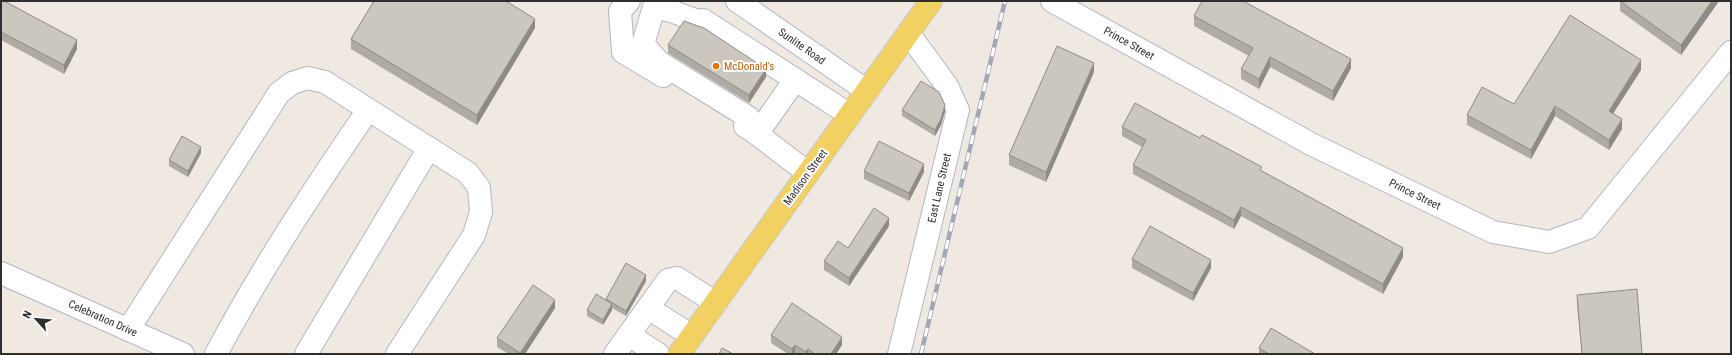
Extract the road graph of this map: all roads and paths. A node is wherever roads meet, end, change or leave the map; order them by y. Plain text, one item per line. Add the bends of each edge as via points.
1 (629, 1) edge
2 (674, 1) edge
3 (737, 1) edge
4 (931, 1) edge
5 (1052, 1) edge
6 (714, 28) junction
7 (909, 34) junction
8 (1731, 52) edge
9 (795, 80) junction
10 (867, 91) junction
11 (368, 110) junction
12 (850, 115) junction
13 (757, 134) junction
14 (429, 148) junction
15 (808, 173) junction
16 (1, 273) edge
17 (716, 302) junction
18 (648, 308) junction
19 (128, 330) junction
20 (629, 335) junction
21 (692, 336) junction
22 (183, 354) edge
23 (216, 354) edge
24 (306, 354) edge
25 (397, 354) edge
26 (615, 354) edge
27 (658, 354) edge
28 (679, 354) edge
29 (900, 354) edge

1 - 13 street via 620,11 623,52
2 - 6 street
3 - 10 street, Sunlite Road
4 - 7 main road, Madison Street
5 - 8 street, Prince Street via 1311,144 1493,232 1549,242 1588,228
6 - 9 street
6 - 13 street via 654,7 643,44 659,62 748,116
7 - 10 main road, Madison Street
7 - 29 street, East Lane Street via 947,86 958,110
9 - 12 street
9 - 13 street
10 - 12 main road, Madison Street
11 - 14 street
11 - 19 street via 324,82 308,78 292,83 279,93
11 - 23 street via 241,307
12 - 15 main road, Madison Street
13 - 15 street
14 - 24 street
14 - 25 street via 468,173 479,188 481,212 474,234
15 - 17 main road, Madison Street
16 - 19 street, Celebration Drive
17 - 18 street via 677,278 668,280
17 - 21 main road, Madison Street
18 - 20 street
18 - 21 street
19 - 22 street, Celebration Drive
20 - 26 street
20 - 27 street
21 - 28 main road, Madison Street

